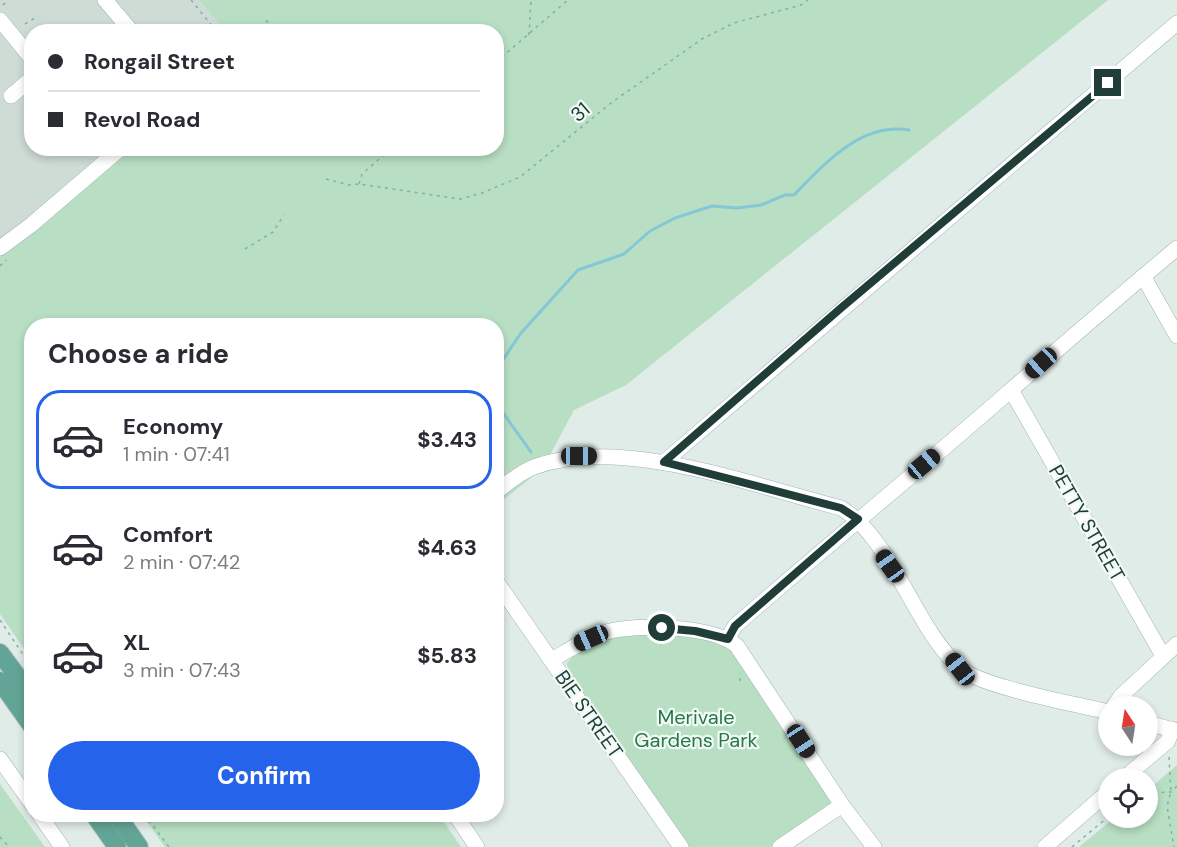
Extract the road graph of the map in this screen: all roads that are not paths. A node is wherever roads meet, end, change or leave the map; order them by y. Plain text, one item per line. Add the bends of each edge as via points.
1 (105, 0) edge
2 (2, 13) edge
3 (1177, 23) edge
4 (125, 24) edge
5 (24, 47) edge
6 (24, 85) edge
7 (11, 96) dead end
8 (112, 156) edge
9 (0, 248) edge
10 (1177, 248) edge
11 (1143, 276) junction
12 (1177, 336) edge
13 (1011, 390) junction
14 (664, 462) junction
15 (504, 486) edge
16 (858, 519) junction
17 (504, 591) edge
18 (728, 639) junction
19 (1177, 644) edge
20 (0, 653) edge
21 (1163, 656) junction
22 (552, 660) junction
23 (0, 681) edge
24 (24, 685) edge
25 (1124, 696) edge
26 (1098, 710) edge
27 (24, 715) edge
28 (1158, 728) edge
29 (1172, 734) edge
30 (0, 759) edge
31 (1135, 768) edge
32 (24, 793) edge
33 (1098, 801) edge
34 (842, 805) junction
35 (45, 822) edge
36 (114, 822) edge
37 (118, 822) edge
38 (460, 822) edge
39 (62, 847) edge
40 (117, 847) edge
41 (139, 847) edge
42 (477, 847) edge
43 (681, 847) edge
44 (780, 847) edge
45 (873, 847) edge
46 (1045, 847) edge

1 - 4 street
2 - 5 street
3 - 14 street
6 - 7 street
8 - 9 street
10 - 11 street
11 - 12 street
11 - 13 street
13 - 16 street
13 - 21 street, PETTY STREET
14 - 15 street via 579,456 533,467
14 - 16 street via 841,508
16 - 18 street via 735,626
16 - 26 street via 923,621 960,669 980,680
17 - 22 street, BIE STREET
18 - 22 street via 695,631 622,629 578,644
18 - 34 street via 742,654
19 - 21 street
20 - 24 main road
21 - 25 street
22 - 43 street, BIE STREET
23 - 27 main road
28 - 29 street
29 - 31 street
30 - 32 street
33 - 46 street
34 - 44 street
34 - 45 street
35 - 39 street
36 - 40 main road
37 - 41 main road
38 - 42 street

